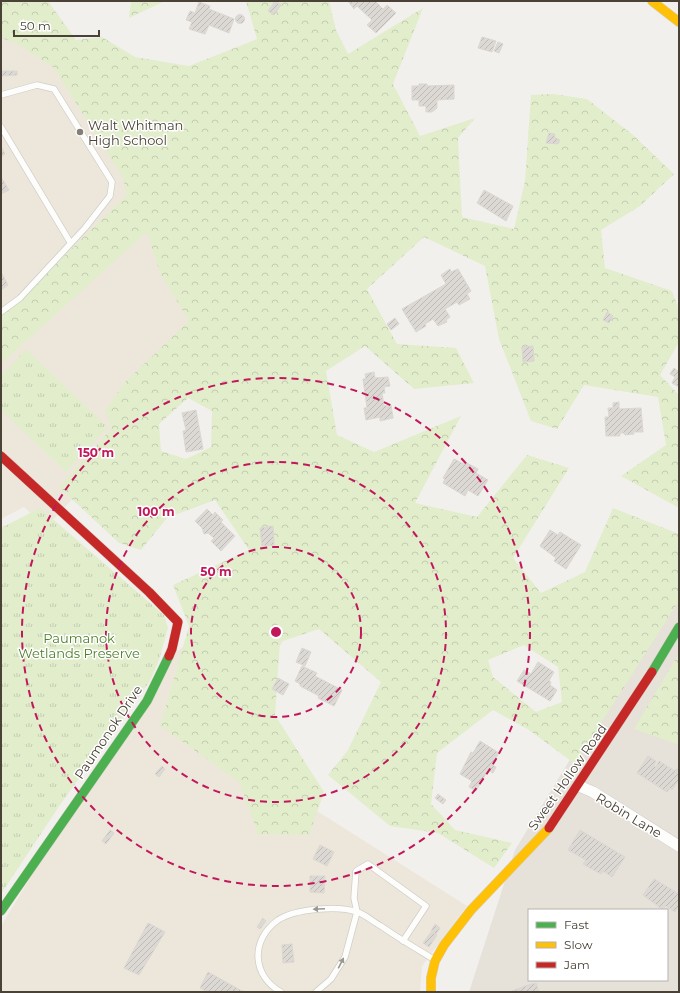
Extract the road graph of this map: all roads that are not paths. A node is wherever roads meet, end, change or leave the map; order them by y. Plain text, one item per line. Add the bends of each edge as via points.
1 (652, 1) edge
2 (679, 22) edge
3 (1, 95) edge
4 (1, 127) edge
5 (70, 242) junction
6 (1, 312) edge
7 (1, 456) edge
8 (679, 626) edge
9 (579, 786) junction
10 (679, 846) edge
11 (1, 911) edge
12 (358, 912) junction
13 (403, 941) junction
14 (435, 961) junction
15 (281, 992) edge
16 (316, 992) edge
17 (431, 992) edge

1 - 2 street
3 - 5 lane via 37,85 54,89 112,182 110,196 85,228
4 - 5 lane
5 - 6 lane via 20,298
7 - 11 street, Paumonok Drive via 149,592 178,622 172,650 147,701
8 - 9 street, Sweet Hollow Road
9 - 10 street, Robin Lane via 593,792
9 - 14 street, Sweet Hollow Road via 546,833 471,910 448,939
12 - 13 lane
12 - 13 lane via 354,898 356,871 368,864 426,906
12 -> 15 lane via 329,908 310,909 284,917 268,928 261,938 258,966 268,983
16 -> 12 lane via 331,980 345,956
13 - 14 lane
14 - 17 street, Sweet Hollow Road

